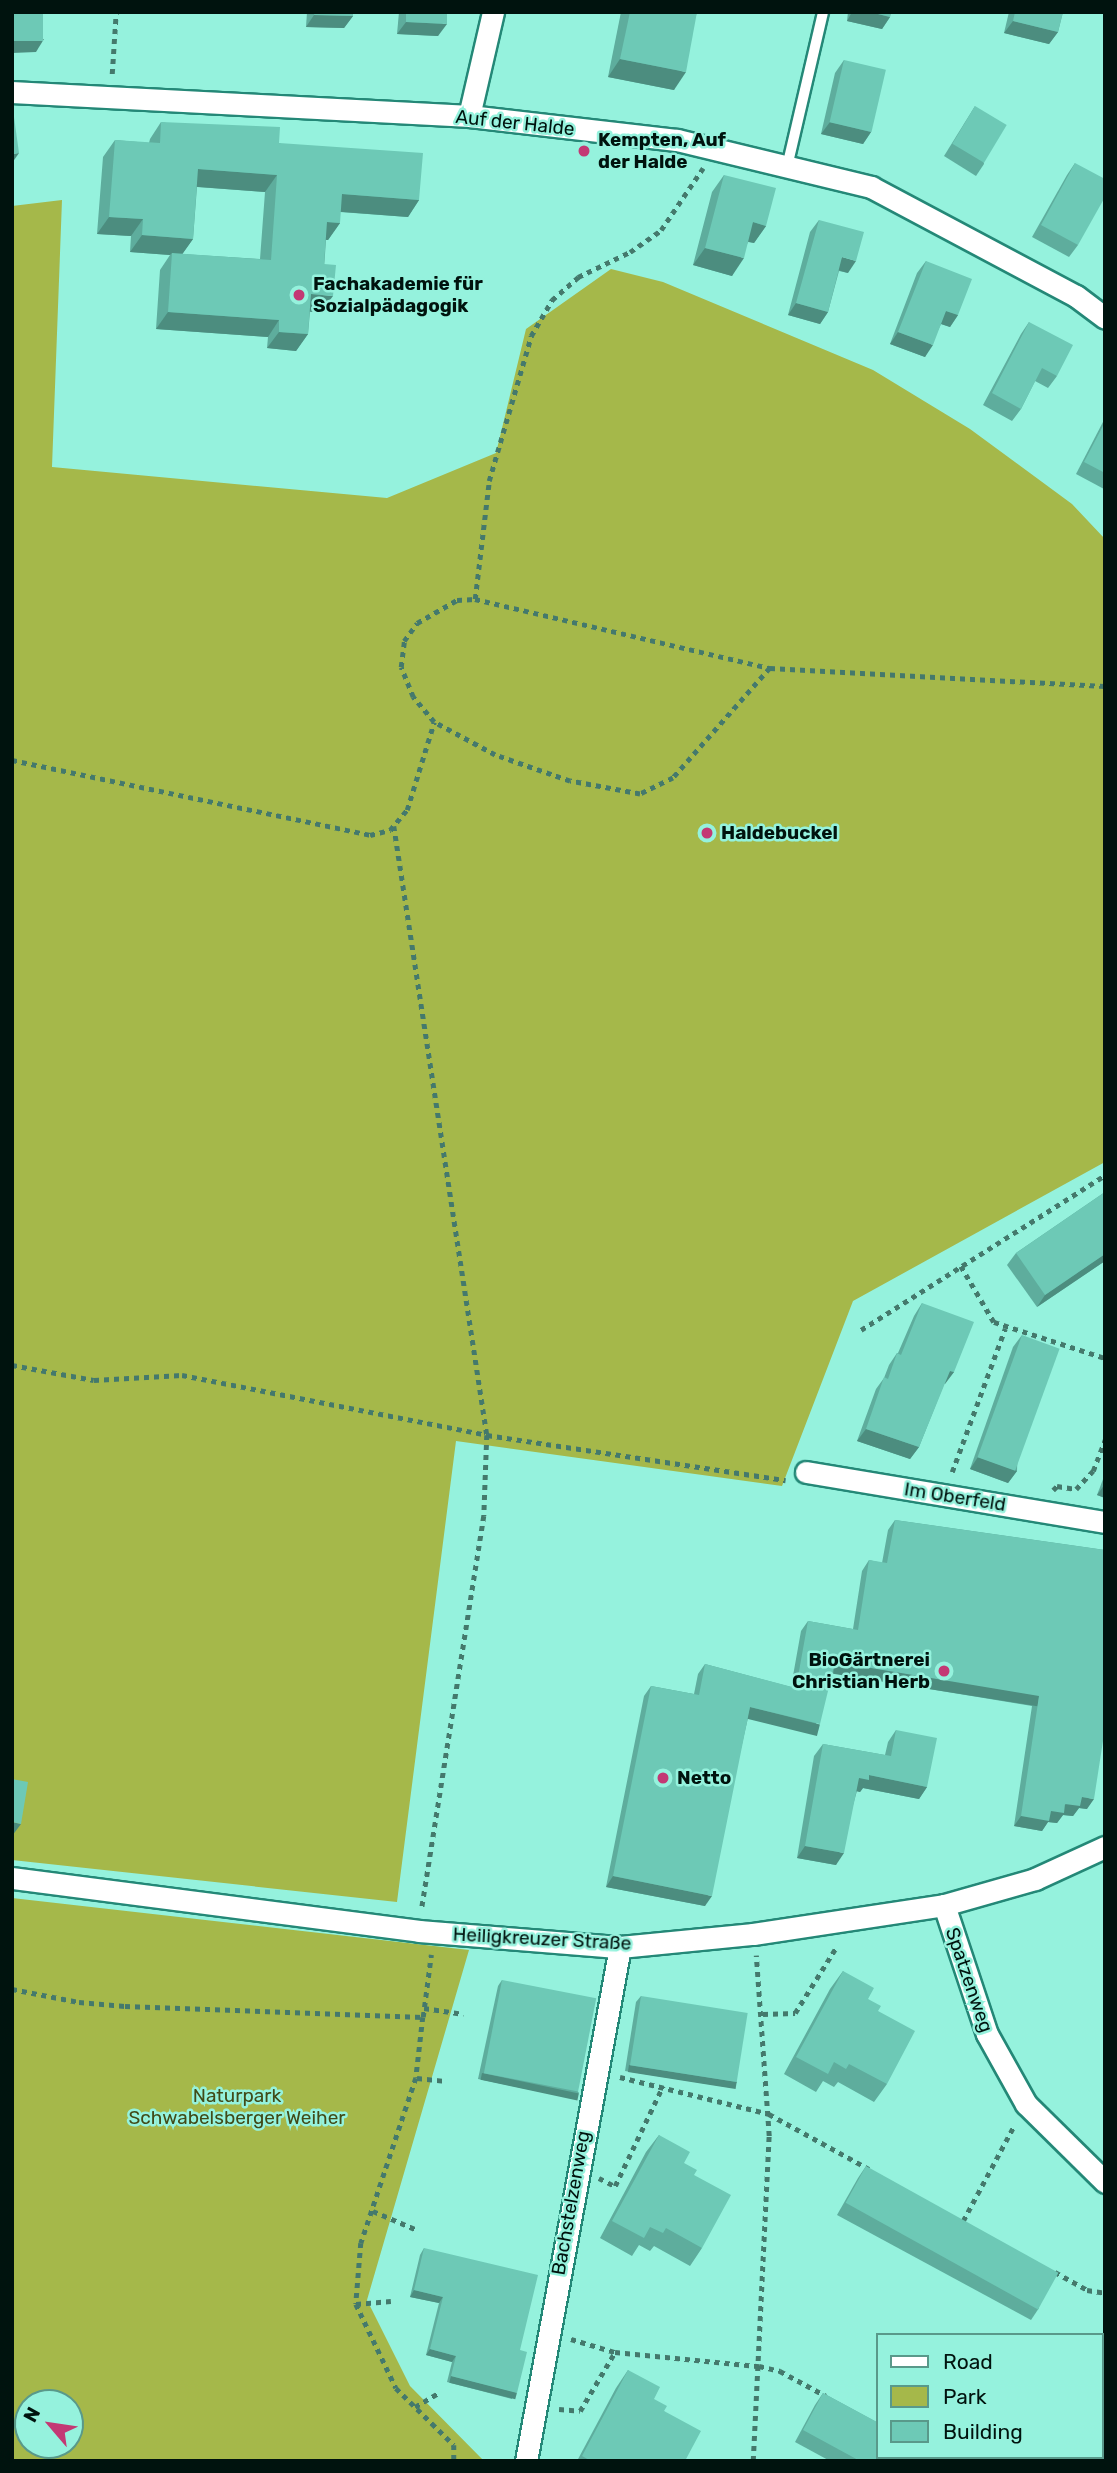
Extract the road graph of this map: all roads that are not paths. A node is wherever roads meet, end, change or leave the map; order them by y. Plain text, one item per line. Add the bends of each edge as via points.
1 (493, 12) edge
2 (823, 12) edge
3 (12, 92) edge
4 (469, 116) junction
5 (787, 167) junction
6 (1105, 318) edge
7 (806, 1472) road end
8 (1105, 1522) edge
9 (1105, 1847) edge
10 (12, 1878) edge
11 (944, 1905) junction
12 (620, 1947) junction
13 (1105, 2182) edge
14 (526, 2461) edge

1 - 4 street
2 - 5 lane
3 - 4 street, Auf der Halde
4 - 5 street, Auf der Halde via 677,139
5 - 6 street, Auf der Halde via 871,187 1076,296
7 - 8 street, Im Oberfeld
9 - 11 street, Heiligkreuzer Straße via 1035,1880
10 - 12 street, Heiligkreuzer Straße via 204,1906
11 - 12 street, Heiligkreuzer Straße via 753,1934
11 - 13 street, Spatzenweg via 986,2034 1026,2104
12 - 14 street, Bachstelzenweg

